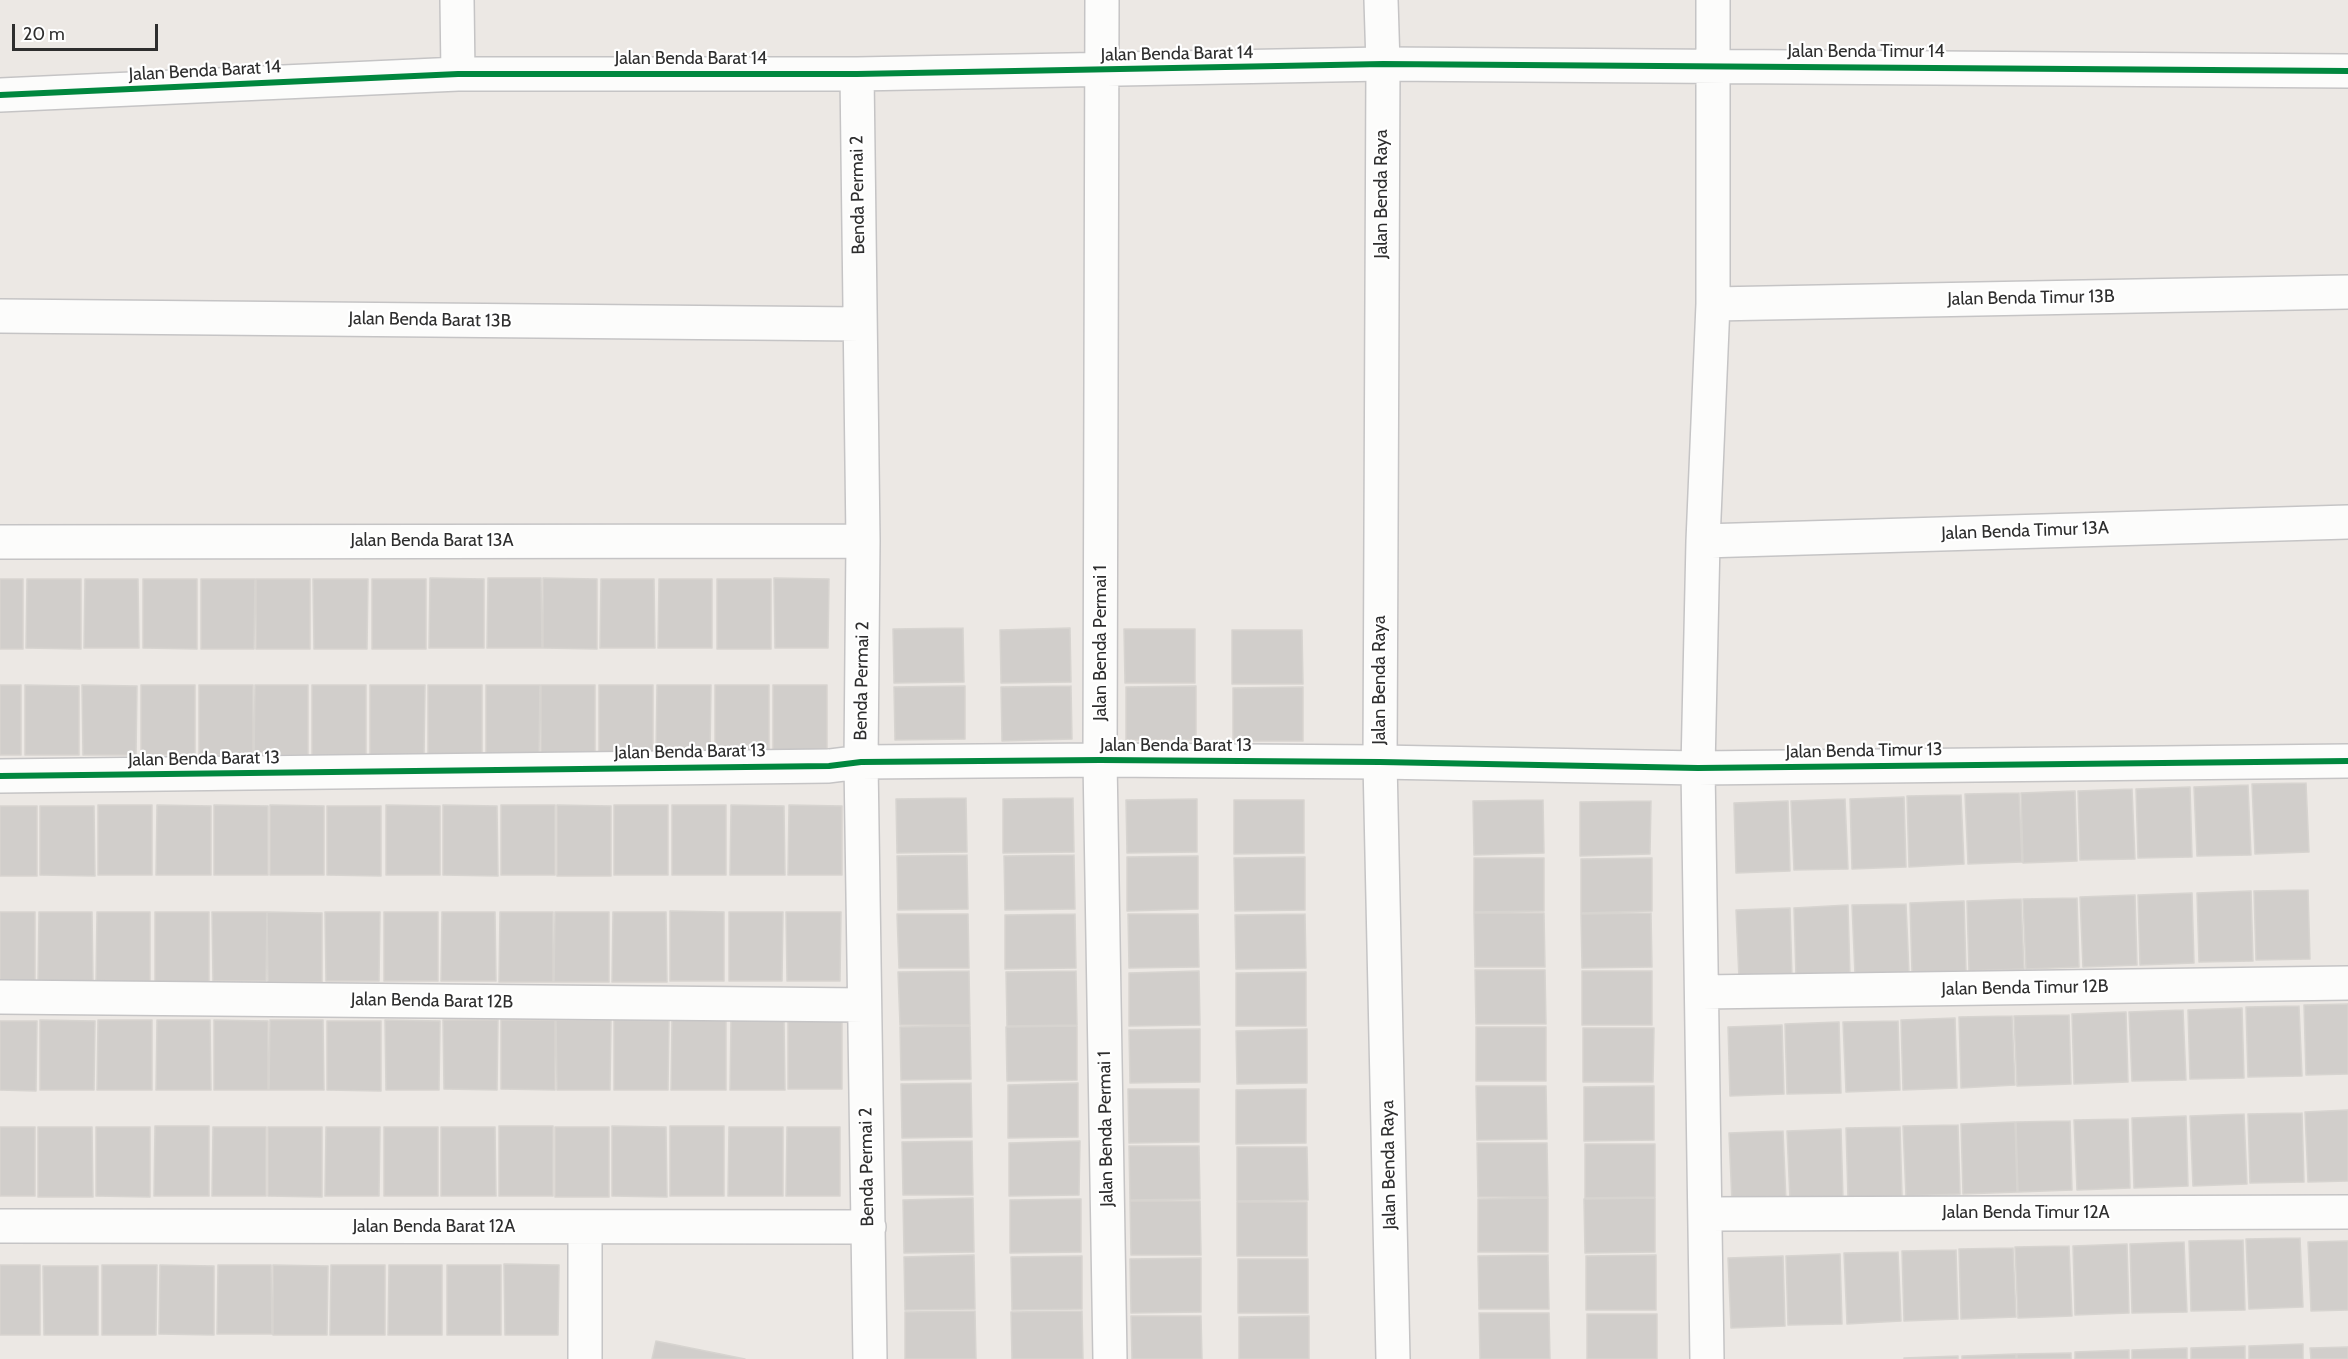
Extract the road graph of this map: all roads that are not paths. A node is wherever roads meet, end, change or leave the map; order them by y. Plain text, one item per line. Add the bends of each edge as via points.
1 (457, 0) edge
2 (1102, 0) edge
3 (1381, 0) edge
4 (1713, 0) edge
5 (1383, 64) junction
6 (1713, 65) junction
7 (1103, 71) junction
8 (2348, 71) edge
9 (458, 74) junction
10 (857, 74) junction
11 (0, 95) edge
12 (2348, 292) edge
13 (1713, 304) junction
14 (0, 316) edge
15 (860, 324) junction
16 (2348, 522) edge
17 (863, 541) junction
18 (1703, 541) junction
19 (0, 542) edge
20 (1100, 760) junction
21 (2348, 761) edge
22 (861, 762) junction
23 (1380, 762) junction
24 (1698, 768) junction
25 (0, 776) edge
26 (2348, 983) edge
27 (1702, 993) junction
28 (0, 997) edge
29 (864, 1005) junction
30 (2348, 1212) edge
31 (1705, 1214) junction
32 (0, 1226) edge
33 (585, 1227) junction
34 (869, 1227) junction
35 (585, 1359) edge
36 (870, 1359) edge
37 (1110, 1359) edge
38 (1393, 1359) edge
39 (1707, 1359) edge

1 - 9 street
2 - 7 street, Jalan Benda Permai 1
3 - 5 street, Jalan Benda Raya
4 - 6 street
5 - 6 street, Jalan Benda Timur 14
5 - 7 street, Jalan Benda Barat 14
5 - 23 street, Jalan Benda Raya
6 - 8 street, Jalan Benda Timur 14
6 - 13 street
7 - 10 street, Jalan Benda Barat 14
7 - 20 street, Jalan Benda Permai 1
9 - 10 street, Jalan Benda Barat 14
9 - 11 street, Jalan Benda Barat 14
10 - 15 street, Benda Permai 2
12 - 13 street, Jalan Benda Timur 13B
13 - 18 street
14 - 15 street, Jalan Benda Barat 13B
15 - 17 street, Benda Permai 2
16 - 18 street, Jalan Benda Timur 13A
17 - 19 street, Jalan Benda Barat 13A
17 - 22 street, Benda Permai 2
18 - 24 street
20 - 22 street, Jalan Benda Barat 13
20 - 23 street, Jalan Benda Barat 13
20 - 37 street, Jalan Benda Permai 1
21 - 24 street, Jalan Benda Timur 13
22 - 25 street, Jalan Benda Barat 13 via 828,766
22 - 29 street, Benda Permai 2
23 - 24 street, Jalan Benda Timur 13
23 - 38 street, Jalan Benda Raya
24 - 27 street
26 - 27 street, Jalan Benda Timur 12B
27 - 31 street
28 - 29 street, Jalan Benda Barat 12B
29 - 34 street, Benda Permai 2
30 - 31 street, Jalan Benda Timur 12A
31 - 39 street
32 - 33 street, Jalan Benda Barat 12A
33 - 34 street, Jalan Benda Barat 12A
33 - 35 street
34 - 36 street, Benda Permai 2

